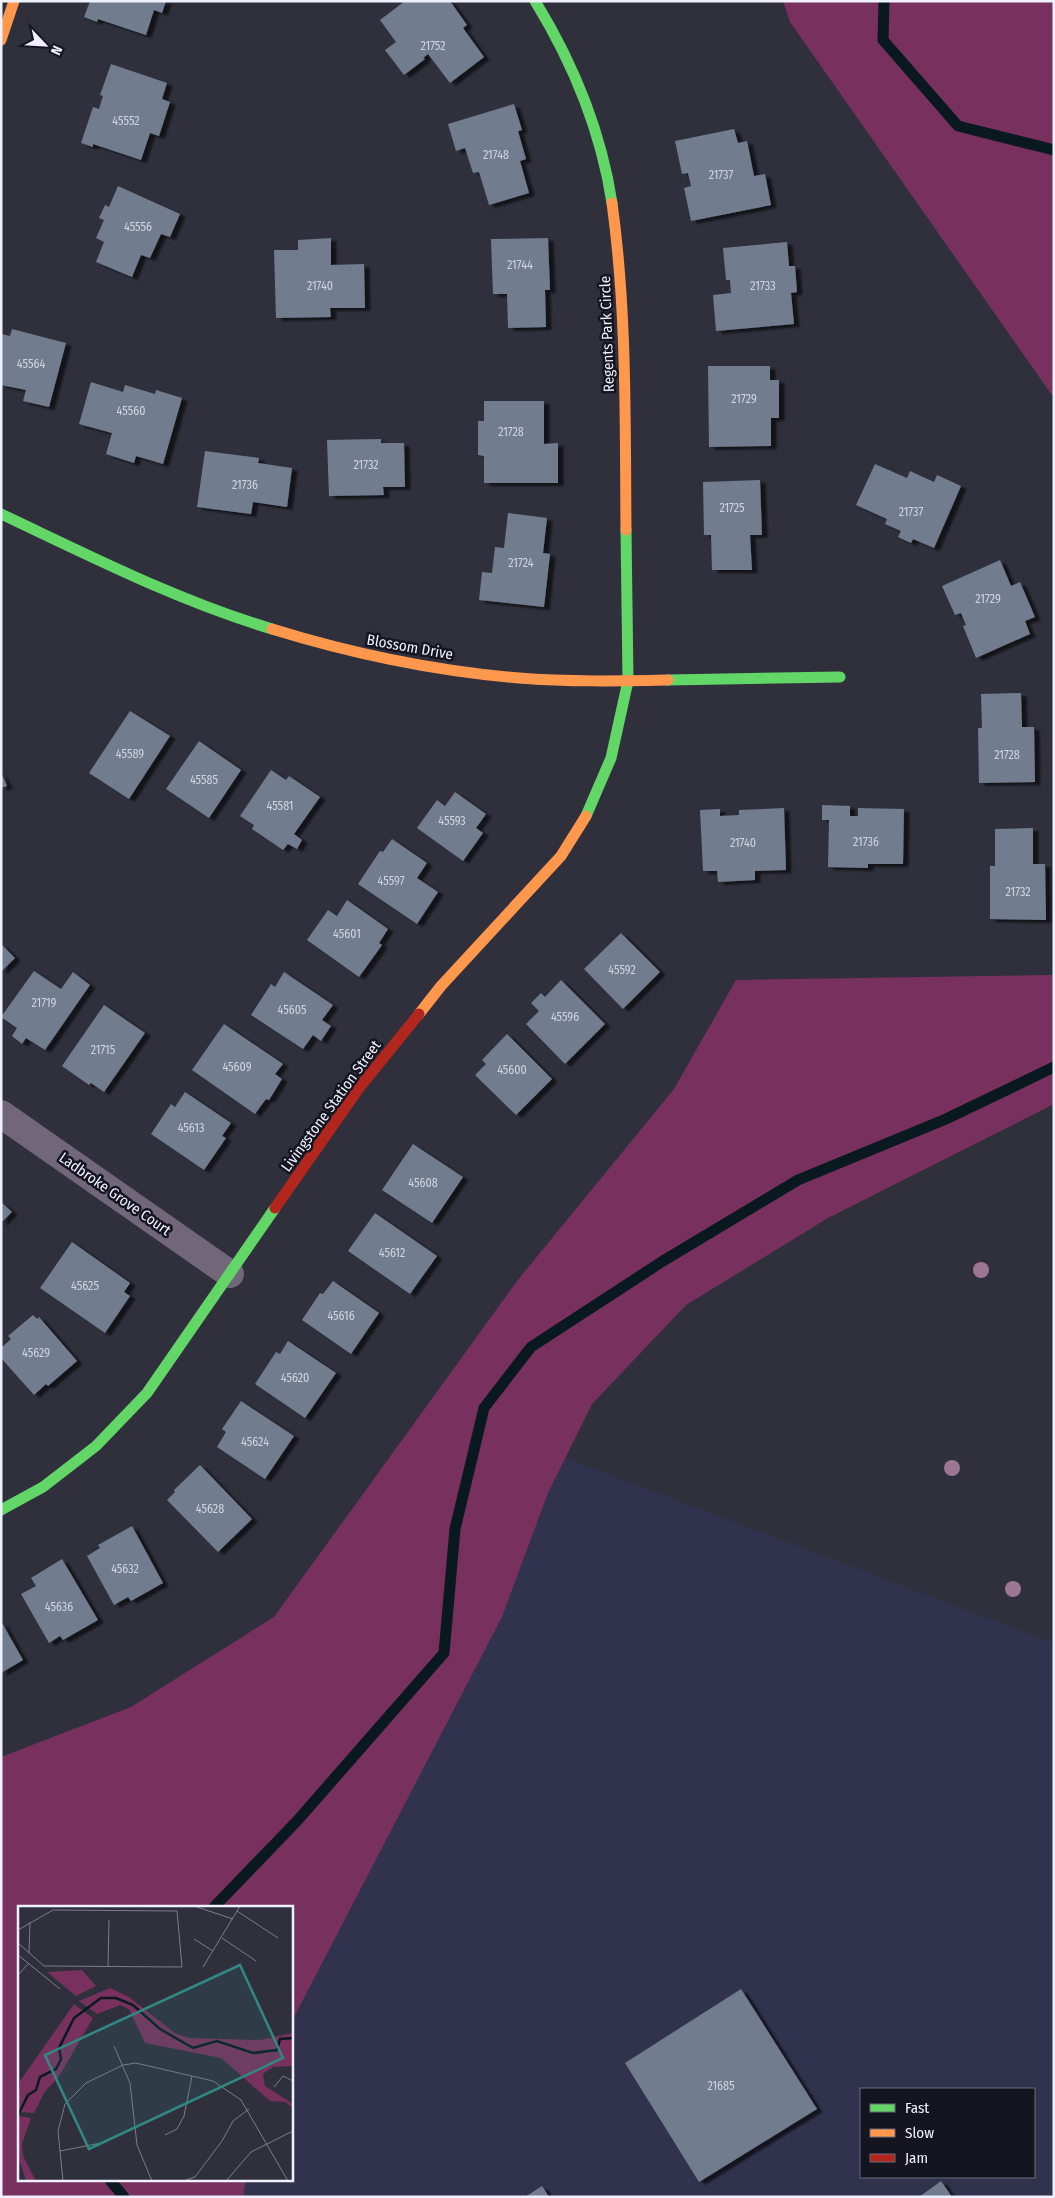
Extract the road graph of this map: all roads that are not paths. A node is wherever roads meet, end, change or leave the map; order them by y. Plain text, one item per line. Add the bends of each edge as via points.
1 (14, 1) edge
2 (535, 1) edge
3 (1, 40) edge
4 (1, 514) edge
5 (840, 677) dead end
6 (628, 681) junction
7 (1, 1114) edge
8 (230, 1274) junction
9 (1, 1510) edge

1 - 3 street
2 - 6 street, Regents Park Circle via 556,35 587,104 610,186 619,255 624,360
4 - 6 street, Blossom Drive via 163,590 232,617 331,647 429,667 520,678
5 - 6 street, Blossom Drive
6 - 8 street, Livingstone Station Street via 611,758 590,809 562,856 441,986 365,1081
7 - 8 street, Ladbroke Grove Court
8 - 9 street, Livingstone Station Street via 147,1393 96,1446 43,1487

